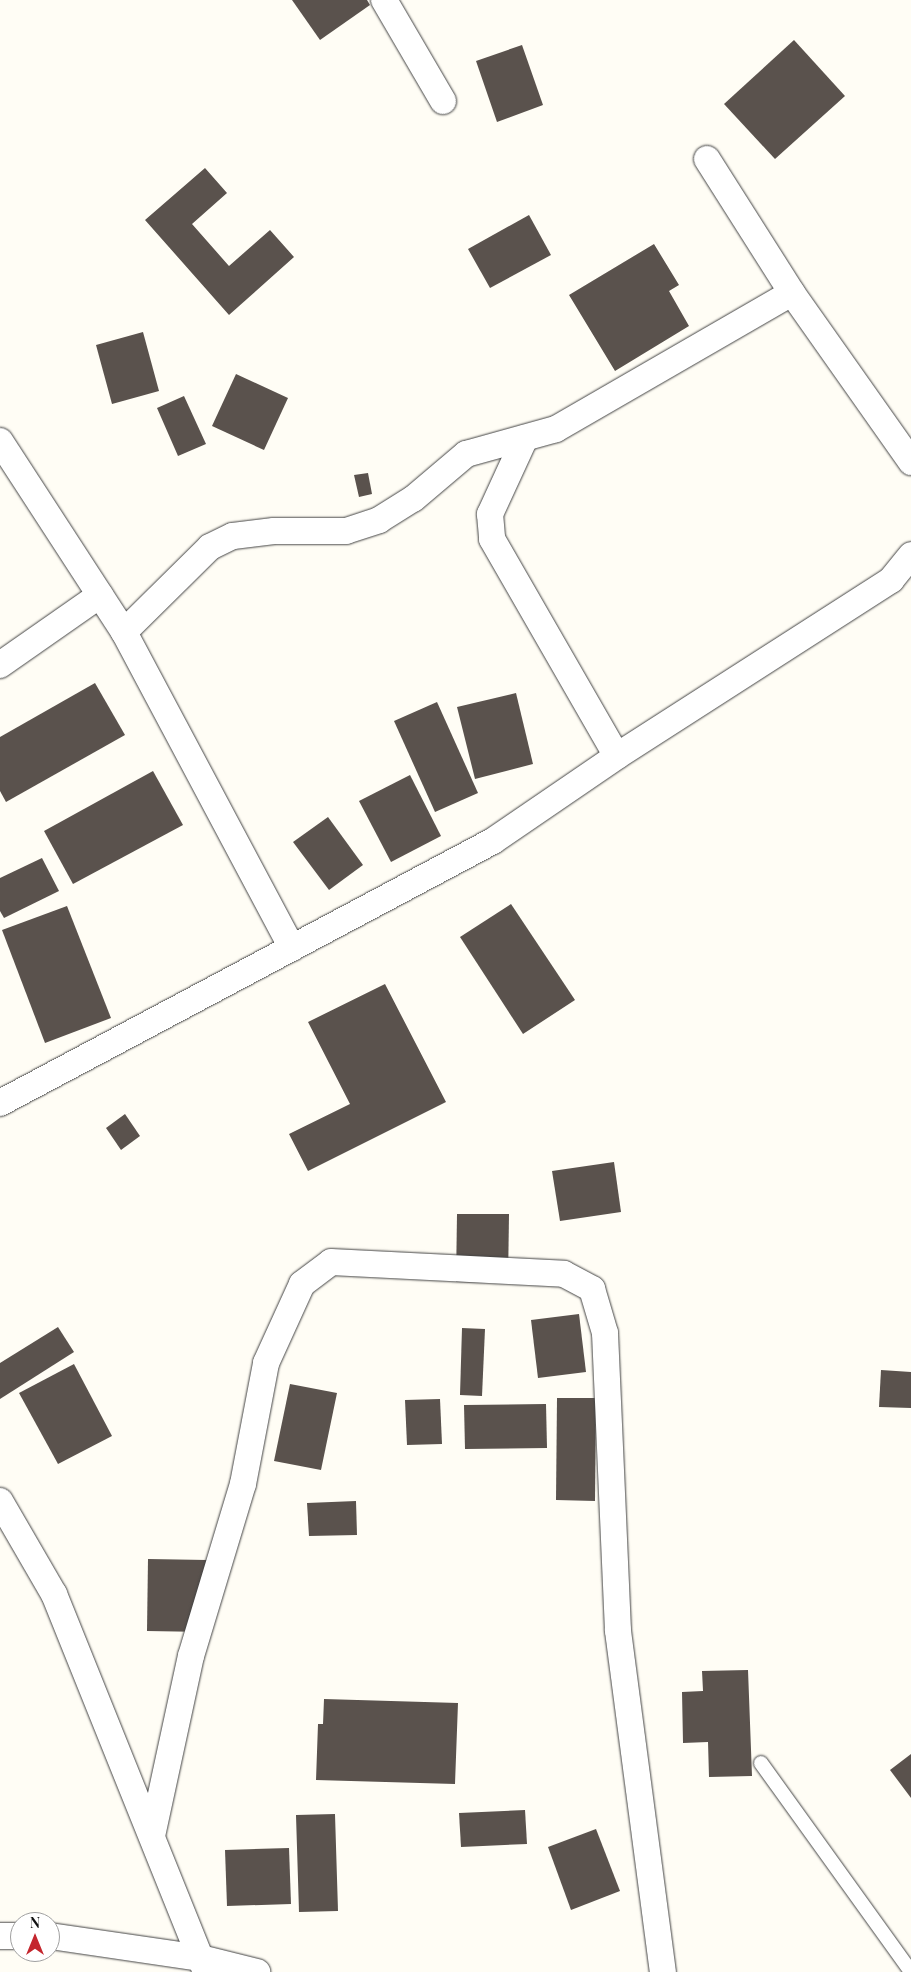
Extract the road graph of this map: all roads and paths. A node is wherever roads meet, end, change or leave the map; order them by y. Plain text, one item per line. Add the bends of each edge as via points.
1 (384, 0) edge
2 (443, 101) dead end
3 (707, 159) dead end
4 (792, 293) junction
5 (525, 438) junction
6 (0, 441) edge
7 (911, 462) edge
8 (911, 555) edge
9 (100, 595) junction
10 (124, 632) junction
11 (0, 666) edge
12 (617, 756) junction
13 (292, 948) junction
14 (0, 1103) edge
15 (0, 1501) edge
16 (761, 1763) dead end
17 (152, 1836) junction
18 (60, 1938) edge
19 (204, 1965) edge
20 (256, 1972) edge
21 (664, 1972) edge
22 (911, 1972) edge

1 - 2 street
3 - 4 street
4 - 5 street via 556,429
4 - 7 street
5 - 10 street via 466,454 413,499 379,520 346,530 274,530 233,536 210,547
5 - 12 street via 490,514 492,539
6 - 9 street
8 - 12 street via 891,580
9 - 10 street
9 - 11 street
10 - 13 street
12 - 13 street via 493,841
13 - 14 street
15 - 17 street via 54,1594
16 - 22 lane
17 - 19 street
17 - 21 street via 191,1656 242,1484 266,1364 302,1284 331,1262 564,1274 592,1289 605,1333 618,1631
18 - 19 street
19 - 20 street

